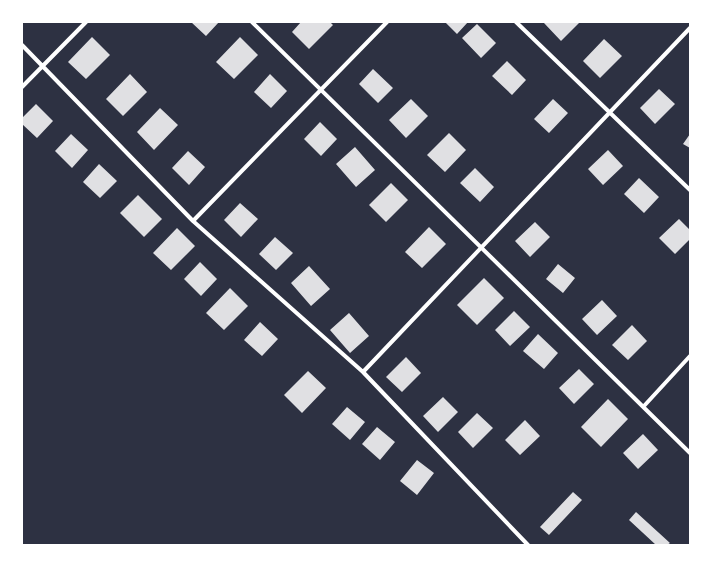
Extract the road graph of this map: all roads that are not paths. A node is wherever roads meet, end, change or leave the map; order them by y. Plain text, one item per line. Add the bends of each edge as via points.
1 (86, 22) edge
2 (252, 22) edge
3 (387, 22) edge
4 (516, 22) edge
5 (690, 28) edge
6 (22, 45) edge
7 (43, 67) junction
8 (22, 87) edge
9 (322, 89) junction
10 (609, 112) junction
11 (690, 190) edge
12 (193, 221) junction
13 (480, 248) junction
14 (690, 356) edge
15 (363, 372) junction
16 (644, 406) junction
17 (690, 453) edge
18 (528, 545) edge

1 - 7 street
2 - 9 street
3 - 9 street
4 - 10 street
5 - 10 street
6 - 7 street
7 - 8 street
7 - 12 street
9 - 12 street
9 - 13 street
10 - 11 street
10 - 13 street
12 - 15 street
13 - 15 street
13 - 16 street
14 - 16 street
15 - 18 street
16 - 17 street

